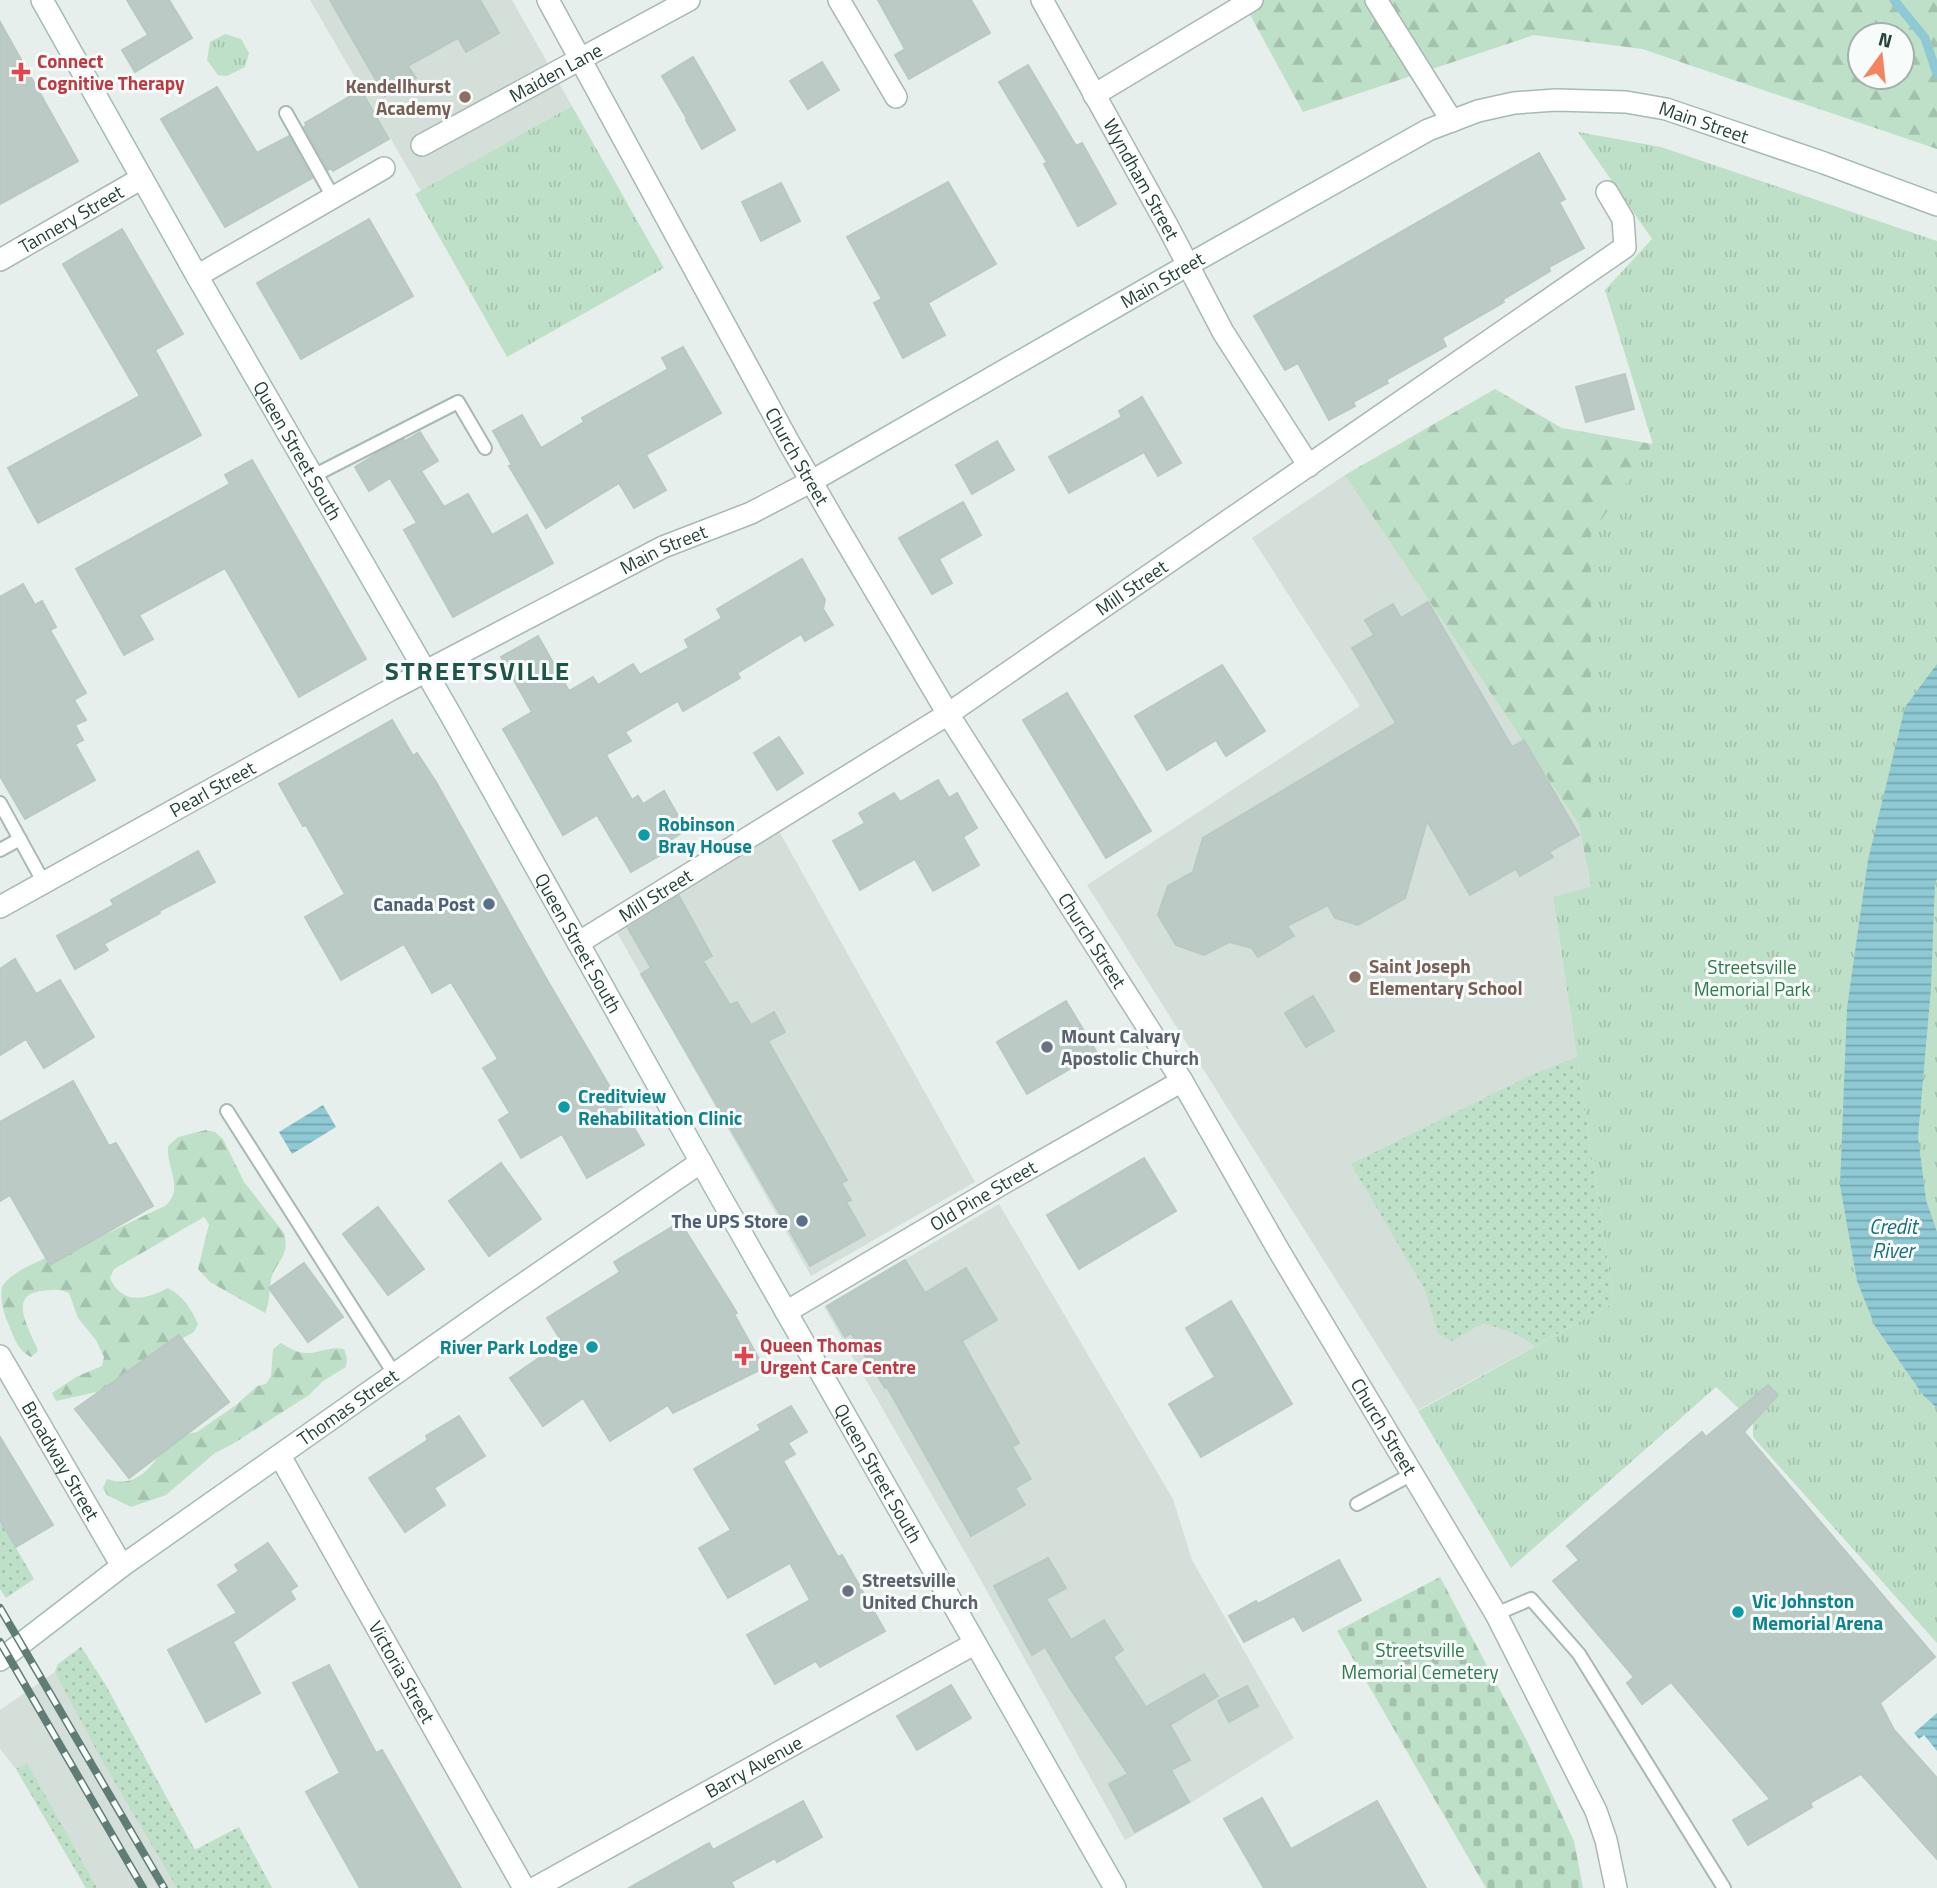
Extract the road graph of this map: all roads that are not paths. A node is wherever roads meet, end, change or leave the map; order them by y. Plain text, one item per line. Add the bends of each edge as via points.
1 (42, 0) edge
2 (548, 0) edge
3 (689, 0) edge
4 (839, 0) edge
5 (1042, 0) edge
6 (1252, 0) edge
7 (1376, 0) edge
8 (581, 60) junction
9 (1094, 95) junction
10 (896, 97) dead end
11 (286, 113) dead end
12 (1452, 121) junction
13 (422, 145) dead end
14 (384, 168) dead end
15 (142, 178) junction
16 (1607, 192) dead end
17 (333, 197) junction
18 (1937, 205) edge
19 (0, 260) edge
20 (1188, 265) junction
21 (197, 276) junction
22 (485, 448) dead end
23 (1309, 466) junction
24 (313, 476) junction
25 (812, 481) junction
26 (425, 672) junction
27 (948, 714) junction
28 (0, 803) edge
29 (20, 839) junction
30 (0, 850) edge
31 (44, 883) junction
32 (0, 907) edge
33 (578, 943) junction
34 (1182, 1081) junction
35 (227, 1111) dead end
36 (701, 1162) junction
37 (786, 1312) junction
38 (0, 1356) edge
39 (395, 1375) junction
40 (280, 1456) junction
41 (1412, 1474) junction
42 (1357, 1504) dead end
43 (122, 1566) junction
44 (1496, 1614) junction
45 (974, 1644) junction
46 (0, 1660) edge
47 (524, 1888) edge
48 (535, 1888) edge
49 (1115, 1888) edge
50 (1616, 1888) edge
51 (1724, 1888) edge

1 - 15 street, Queen Street South
2 - 8 street, Church Street
3 - 8 street, Maiden Lane
4 - 10 street
5 - 9 street, Wyndham Street
6 - 9 street
7 - 12 street
8 - 13 street, Maiden Lane
8 - 25 street, Church Street
9 - 20 street, Wyndham Street
11 - 17 lane
12 - 18 street, Main Street via 1514,103 1590,100 1666,109
12 - 20 street, Main Street via 1428,130
14 - 17 street
15 - 19 street, Tannery Street
15 - 21 street, Queen Street South
16 - 23 street, Mill Street via 1623,219 1625,247
17 - 21 street
20 - 23 street, Wyndham Street via 1223,332
20 - 25 street, Main Street
21 - 24 street, Queen Street South
22 - 24 lane via 458,402
23 - 27 street, Mill Street
24 - 26 street, Queen Street South
25 - 26 street, Main Street via 751,513 663,547
25 - 27 street, Church Street
26 - 31 street, Pearl Street
26 - 33 street, Queen Street South
27 - 33 street, Mill Street
27 - 34 street, Church Street
28 - 29 lane
29 - 30 lane
29 - 31 lane
31 - 32 street, Pearl Street
33 - 36 street, Queen Street South
34 - 37 street, Old Pine Street
34 - 41 street, Church Street
35 - 39 lane
36 - 37 street, Queen Street South
36 - 39 street, Thomas Street
37 - 45 street, Queen Street South
38 - 43 street, Broadway Street
39 - 40 street, Thomas Street
40 - 43 street, Thomas Street
40 - 47 street, Victoria Street
41 - 42 lane
41 - 44 street, Church Street
43 - 46 street, Thomas Street
44 - 50 street, Church Street via 1596,1811
44 - 51 lane via 1531,1599 1579,1654
45 - 48 street, Barry Avenue
45 - 49 street, Queen Street South

